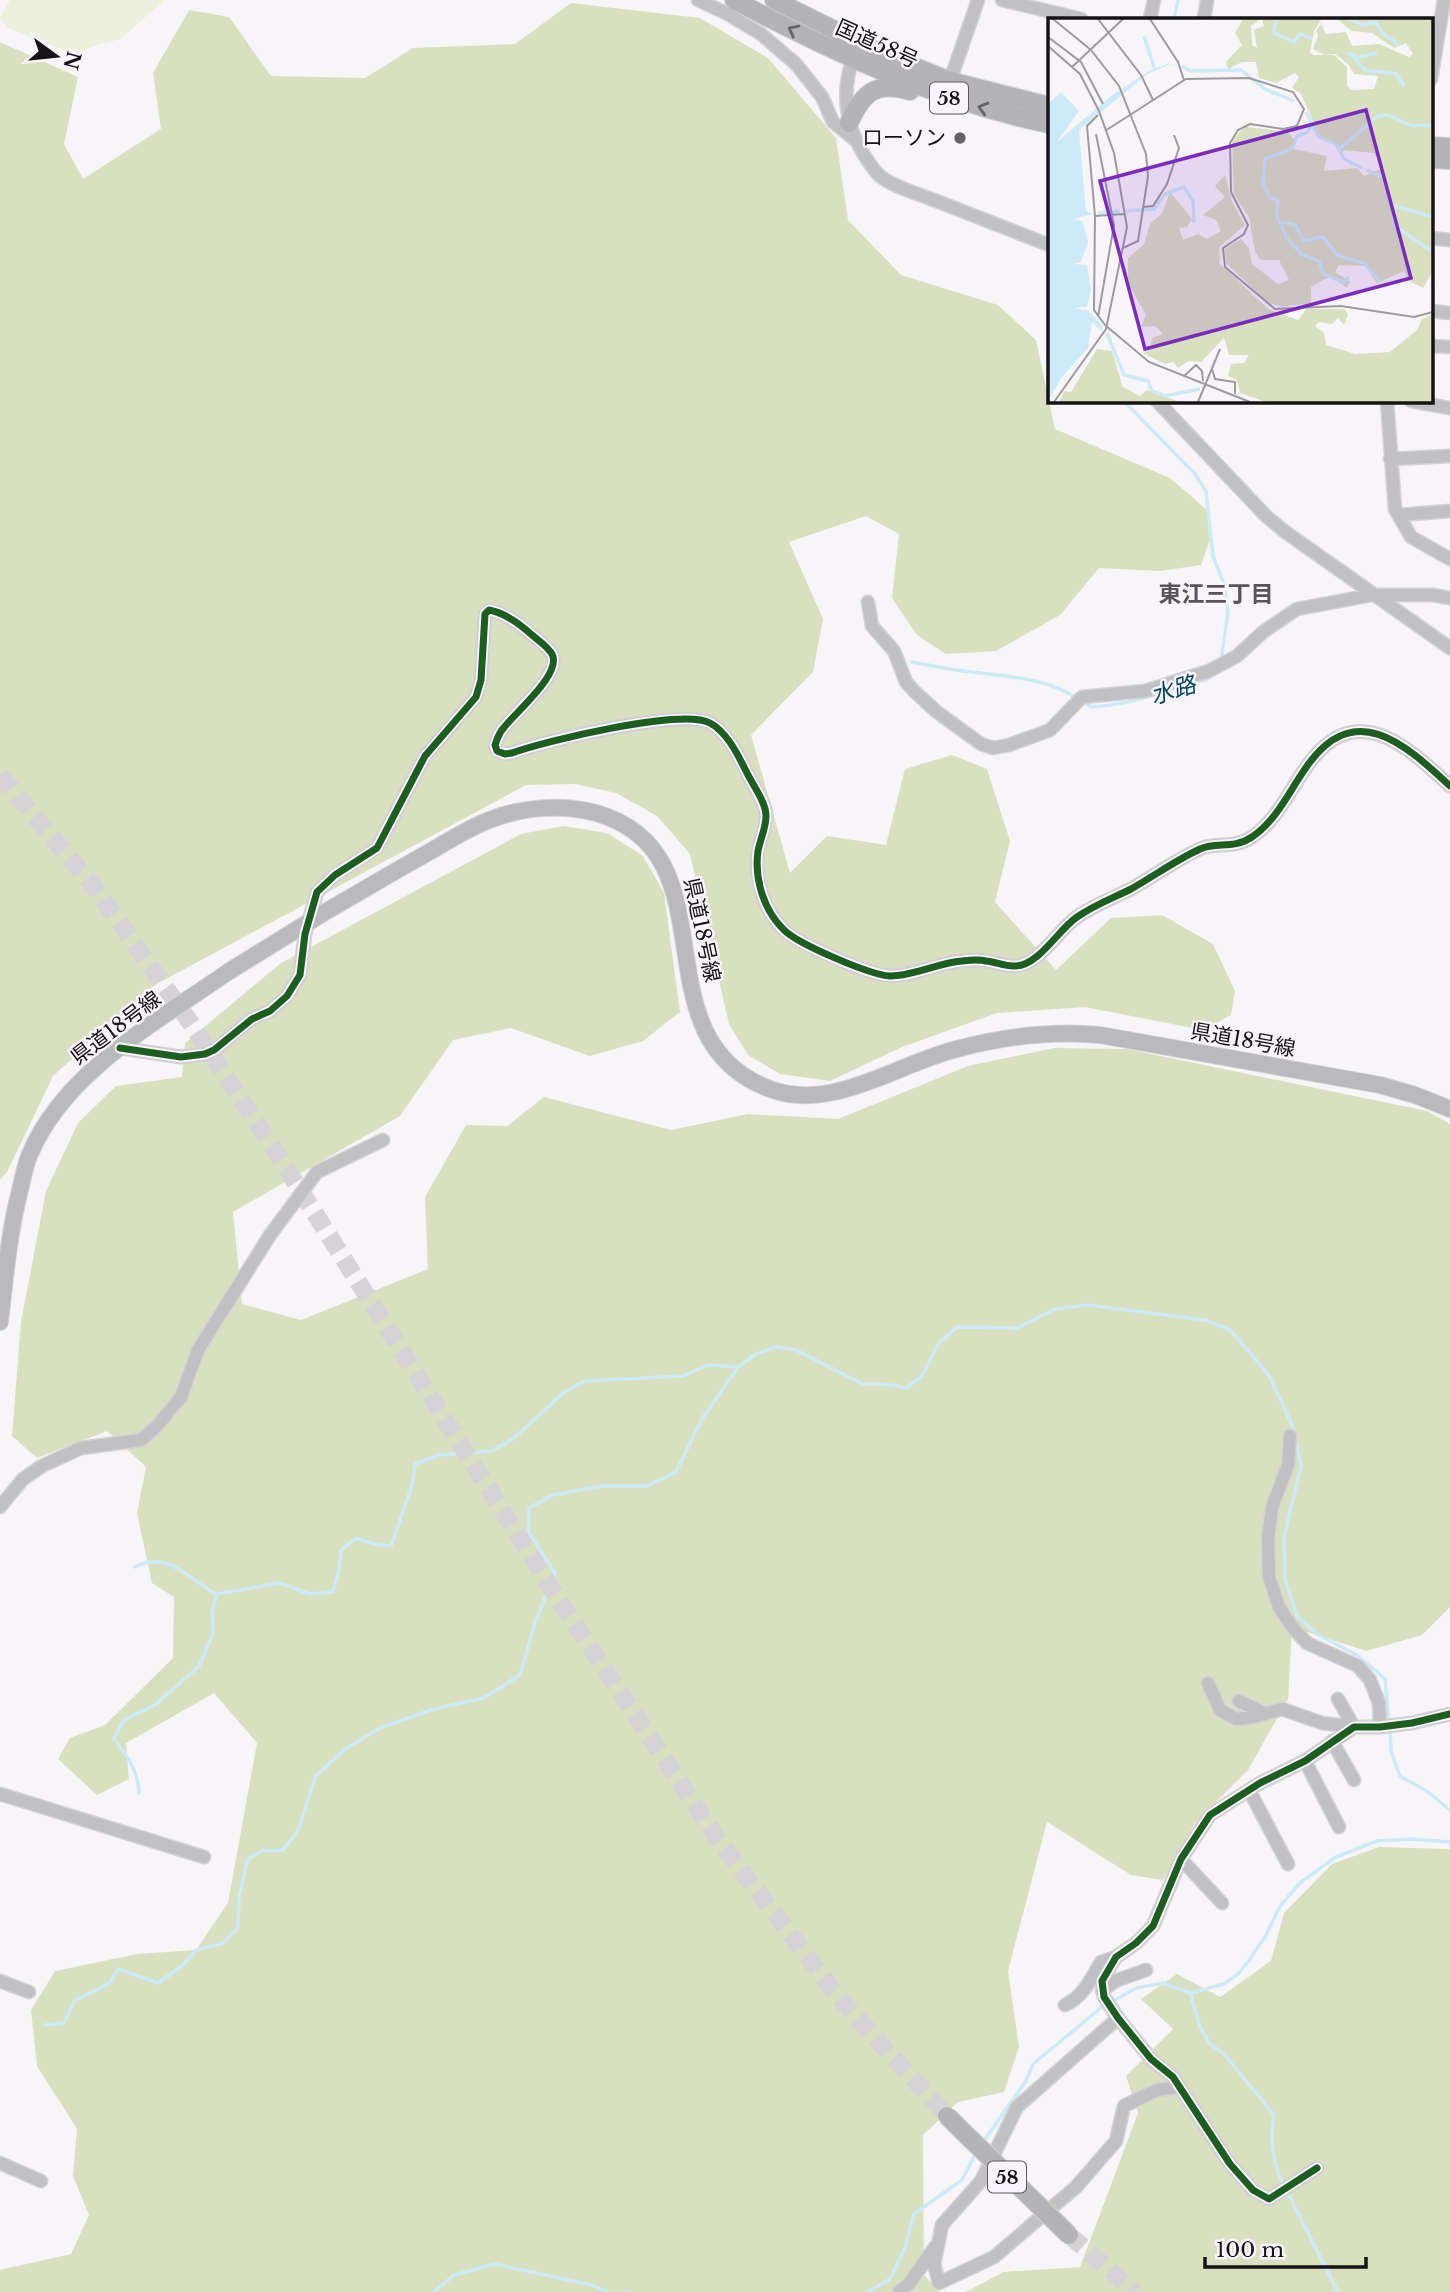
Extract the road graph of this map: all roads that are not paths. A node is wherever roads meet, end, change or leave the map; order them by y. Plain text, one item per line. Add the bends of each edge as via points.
1 (698, 0) edge
2 (734, 0) edge
3 (774, 0) edge
4 (978, 0) edge
5 (1002, 0) edge
6 (1154, 0) edge
7 (1207, 0) edge
8 (1444, 0) edge
9 (799, 6) edge
10 (1077, 18) edge
11 (1150, 18) edge
12 (1204, 18) edge
13 (1439, 50) edge
14 (856, 51) junction
15 (1432, 75) edge
16 (949, 89) junction
17 (1048, 106) edge
18 (1048, 124) edge
19 (852, 131) junction
20 (1432, 146) edge
21 (1450, 147) edge
22 (1432, 159) edge
23 (1450, 160) edge
24 (1432, 238) edge
25 (1450, 240) edge
26 (1048, 246) edge
27 (1432, 311) edge
28 (1450, 313) edge
29 (1432, 346) edge
30 (1450, 347) edge
31 (1158, 402) edge
32 (1387, 402) edge
33 (1417, 402) edge
34 (1450, 408) edge
35 (1450, 456) edge
36 (1390, 459) junction
37 (1450, 511) edge
38 (1399, 515) junction
39 (1450, 559) edge
40 (1372, 595) junction
41 (1450, 598) edge
42 (868, 602) dead end
43 (1450, 648) edge
44 (1450, 786) edge
45 (120, 1048) junction
46 (1450, 1109) edge
47 (383, 1140) dead end
48 (0, 1322) edge
49 (1290, 1436) dead end
50 (0, 1507) edge
51 (1208, 1683) dead end
52 (1338, 1699) dead end
53 (1239, 1701) dead end
54 (1266, 1714) junction
55 (1450, 1714) edge
56 (1354, 1727) junction
57 (1381, 1727) junction
58 (1332, 1741) junction
59 (1305, 1762) junction
60 (1354, 1780) dead end
61 (1248, 1790) junction
62 (0, 1794) edge
63 (1339, 1827) dead end
64 (204, 1857) dead end
65 (1181, 1859) junction
66 (1288, 1864) dead end
67 (1222, 1902) dead end
68 (1116, 1957) junction
69 (1146, 1970) dead end
70 (0, 1981) edge
71 (29, 1992) dead end
72 (1103, 1994) junction
73 (1065, 2006) dead end
74 (1116, 2014) junction
75 (1180, 2087) junction
76 (947, 2116) tunnel mouth
77 (0, 2163) edge
78 (1317, 2168) dead end
79 (41, 2180) dead end
80 (1069, 2235) tunnel mouth
81 (939, 2241) junction
82 (899, 2292) edge

1 - 19 street via 728,13 783,52 822,97 833,122
14 -> 2 highway, 国道58号 / 58
3 - 9 highway, 国道58号 / 58
4 - 16 street
5 - 10 street
6 - 11 street
7 - 12 street
8 - 13 street
9 - 14 highway, 国道58号 / 58
13 - 15 street
14 - 16 highway, 国道58号 / 58
14 - 19 street via 845,100
16 - 17 highway, 国道58号 / 58
18 -> 16 highway, 国道58号 / 58
16 - 19 highway via 926,96 894,87 879,89 863,97
19 - 26 street via 881,177
20 - 21 highway
22 - 23 highway
24 - 25 street
27 - 28 street
29 - 30 street
31 - 40 street via 1265,515
32 - 36 street
33 - 34 street
35 - 36 street
36 - 38 street
37 - 38 street
38 - 39 street via 1411,537
40 - 41 street
40 - 42 street via 1297,609 1237,656 1209,671 1145,691 1082,697 1050,730 992,748 937,712 906,682 894,651 872,626
40 - 43 street
44 - 45 street via 1396,741 1363,732 1340,736 1317,754 1256,835 1232,846 1205,846 1102,901 1075,918 1030,963 958,961 903,974 879,974 792,937 774,918 757,872 765,810 737,754 708,721 615,727 512,753 497,751 501,731 535,694 553,659 527,630 489,610 476,697 425,756 377,848 335,875 313,898 300,975 288,996 205,1054 181,1056
45 - 46 main road, 県道18号線, bridge via 228,972 446,842 492,819 536,810 578,809 619,822 657,854 679,907 699,1018 712,1047 755,1084 775,1091 823,1093 858,1085 950,1050 1019,1036 1066,1033 1100,1035 1380,1085
45 - 48 main road, 県道18号線 via 68,1093 29,1155 10,1234
47 - 50 street via 317,1172 270,1235 198,1350 181,1396 157,1426 141,1440 81,1448 43,1466 23,1479
49 - 57 street via 1288,1465 1272,1507 1269,1577 1279,1607 1299,1635 1358,1666 1370,1680 1380,1703
51 - 54 street via 1220,1710 1237,1719
52 - 56 street
53 - 54 street
54 - 56 street via 1282,1709 1322,1723
55 - 57 street
56 - 57 street
56 - 58 street
58 - 59 street
58 - 60 street
59 - 61 street
59 - 63 street
61 - 65 street via 1210,1815
61 - 66 street
62 - 64 street
65 - 67 street
65 - 68 street via 1153,1926
68 - 72 street via 1102,1981
68 - 73 street via 1101,1962 1075,2001
69 - 72 street via 1115,1981
70 - 71 street
72 - 74 street
74 - 75 street
74 - 81 street via 1017,2107 981,2180 943,2225
75 - 78 street via 1230,2164 1253,2190 1269,2199
75 - 81 street via 1157,2090 1124,2106 1116,2141 1084,2178 994,2257 939,2283 934,2264
76 - 80 highway, 58, bridge
77 - 79 street
81 - 82 street

